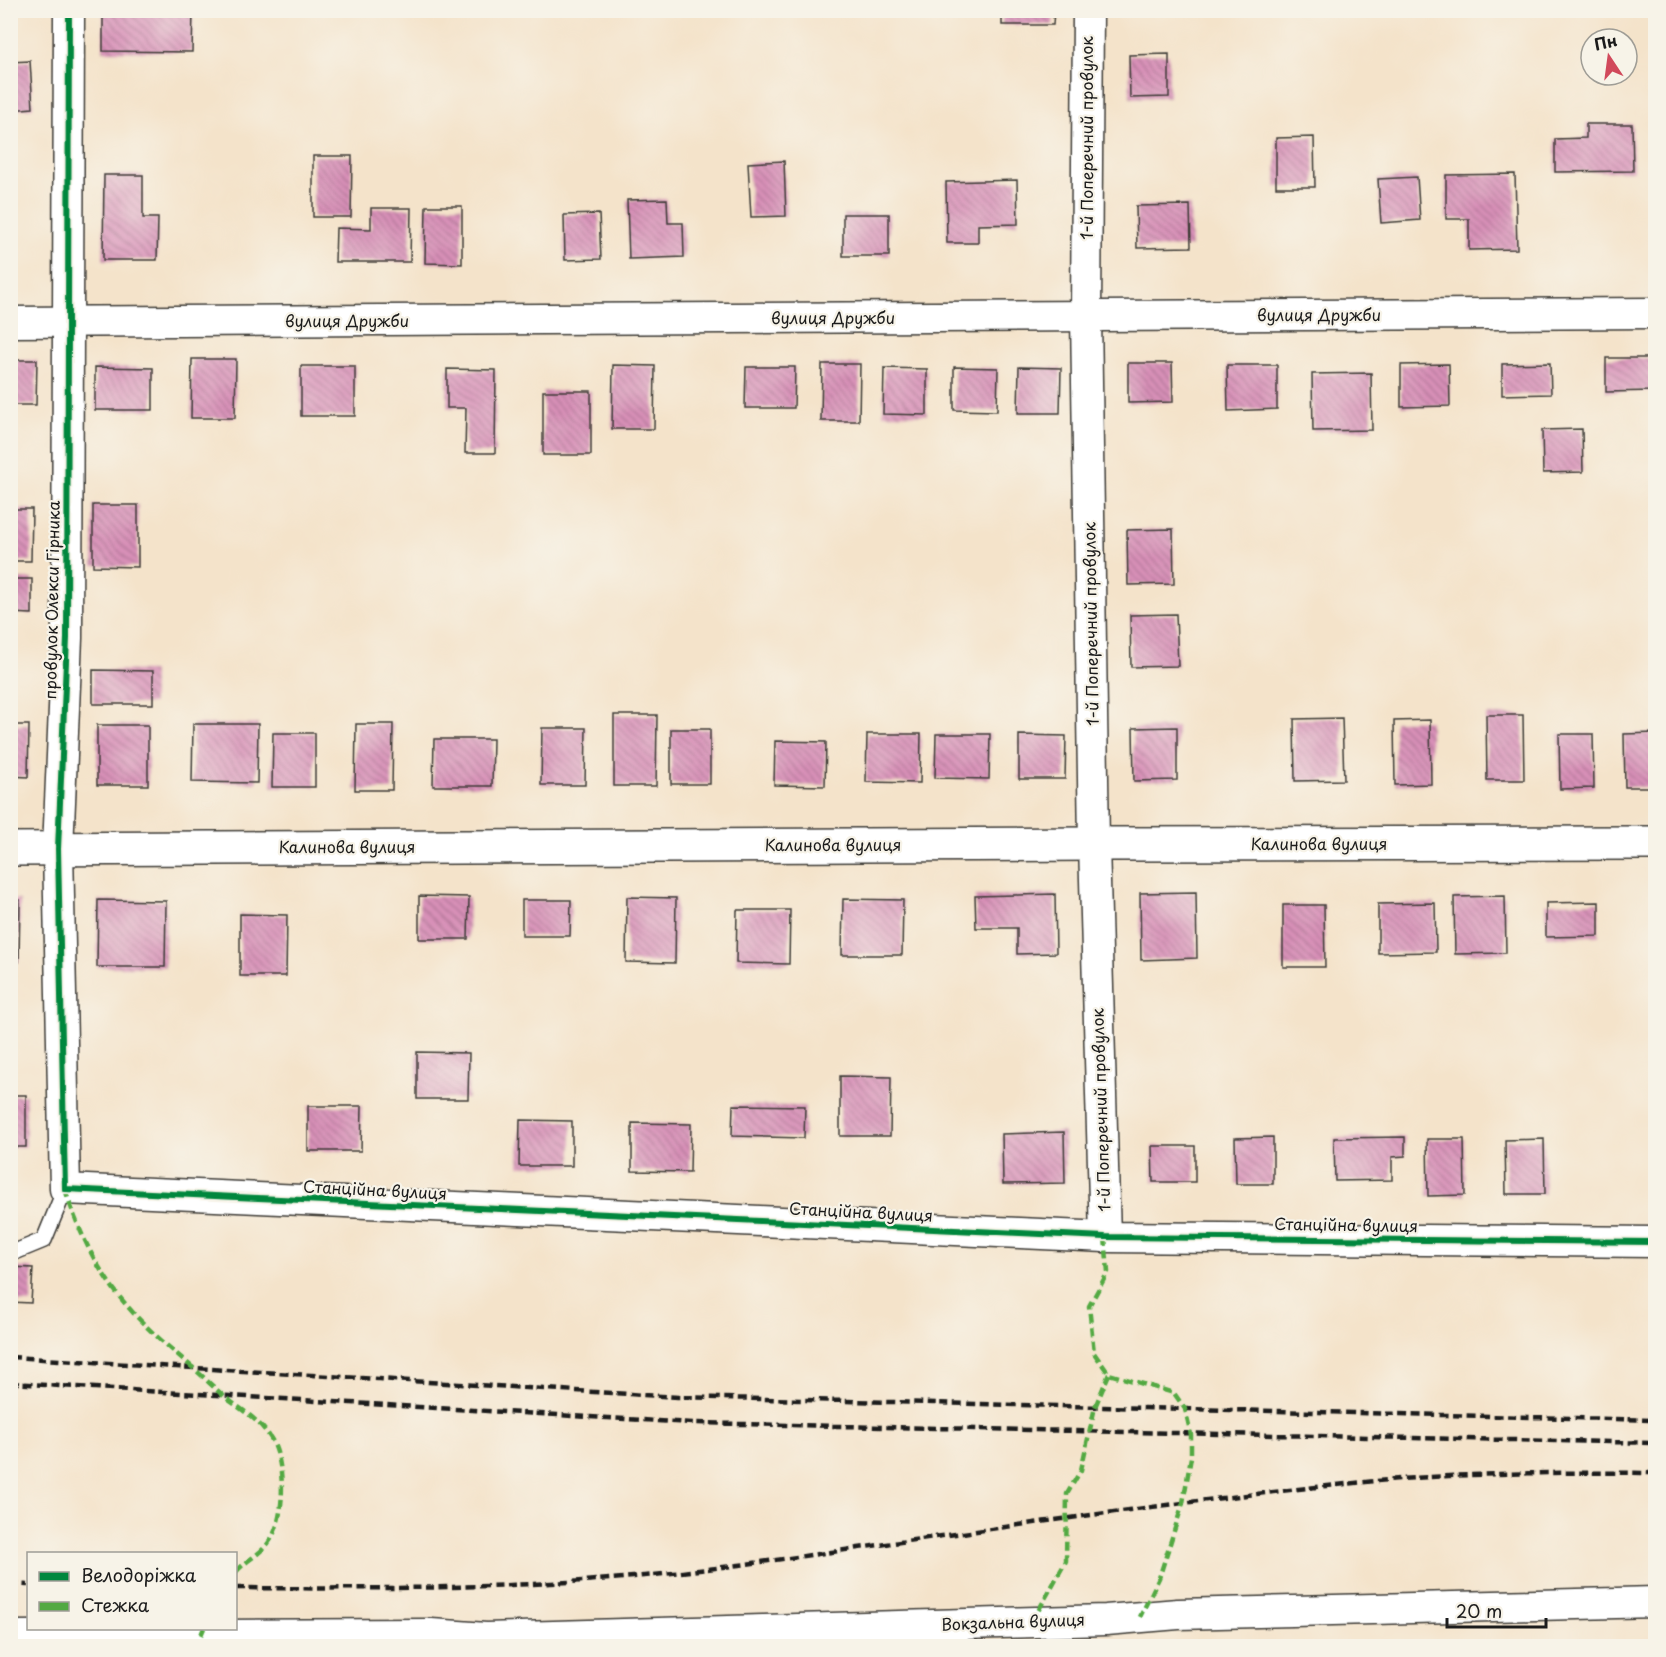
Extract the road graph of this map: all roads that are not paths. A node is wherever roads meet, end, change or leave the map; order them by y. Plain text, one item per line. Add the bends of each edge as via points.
1 (69, 10) edge
2 (1088, 10) edge
3 (1656, 313) edge
4 (1086, 316) junction
5 (10, 322) edge
6 (66, 323) junction
7 (1656, 843) edge
8 (1094, 844) junction
9 (10, 849) edge
10 (58, 849) junction
11 (65, 1189) junction
12 (1105, 1237) junction
13 (1656, 1242) edge
14 (10, 1254) edge
15 (1656, 1602) edge
16 (1106, 1633) edge
17 (10, 1636) edge
18 (486, 1642) edge

1 - 6 street, провулок Олекси Гірника
2 - 4 street, 1-й Поперечний провулок
3 - 4 street, вулиця Дружби
4 - 6 street, вулиця Дружби
4 - 8 street, 1-й Поперечний провулок
5 - 6 street, вулиця Дружби
6 - 10 street, провулок Олекси Гірника via 67,638
7 - 8 street, Калинова вулиця
8 - 10 street, Калинова вулиця
8 - 12 street, 1-й Поперечний провулок
9 - 10 street, Калинова вулиця
10 - 11 street, провулок Олекси Гірника
11 - 12 street, Станційна вулиця
11 - 14 lane via 45,1240
12 - 13 street, Станційна вулиця
15 - 16 street, Вокзальна вулиця via 1178,1614
16 - 18 street, Вокзальна вулиця
17 - 18 street, Вокзальна вулиця via 431,1634

